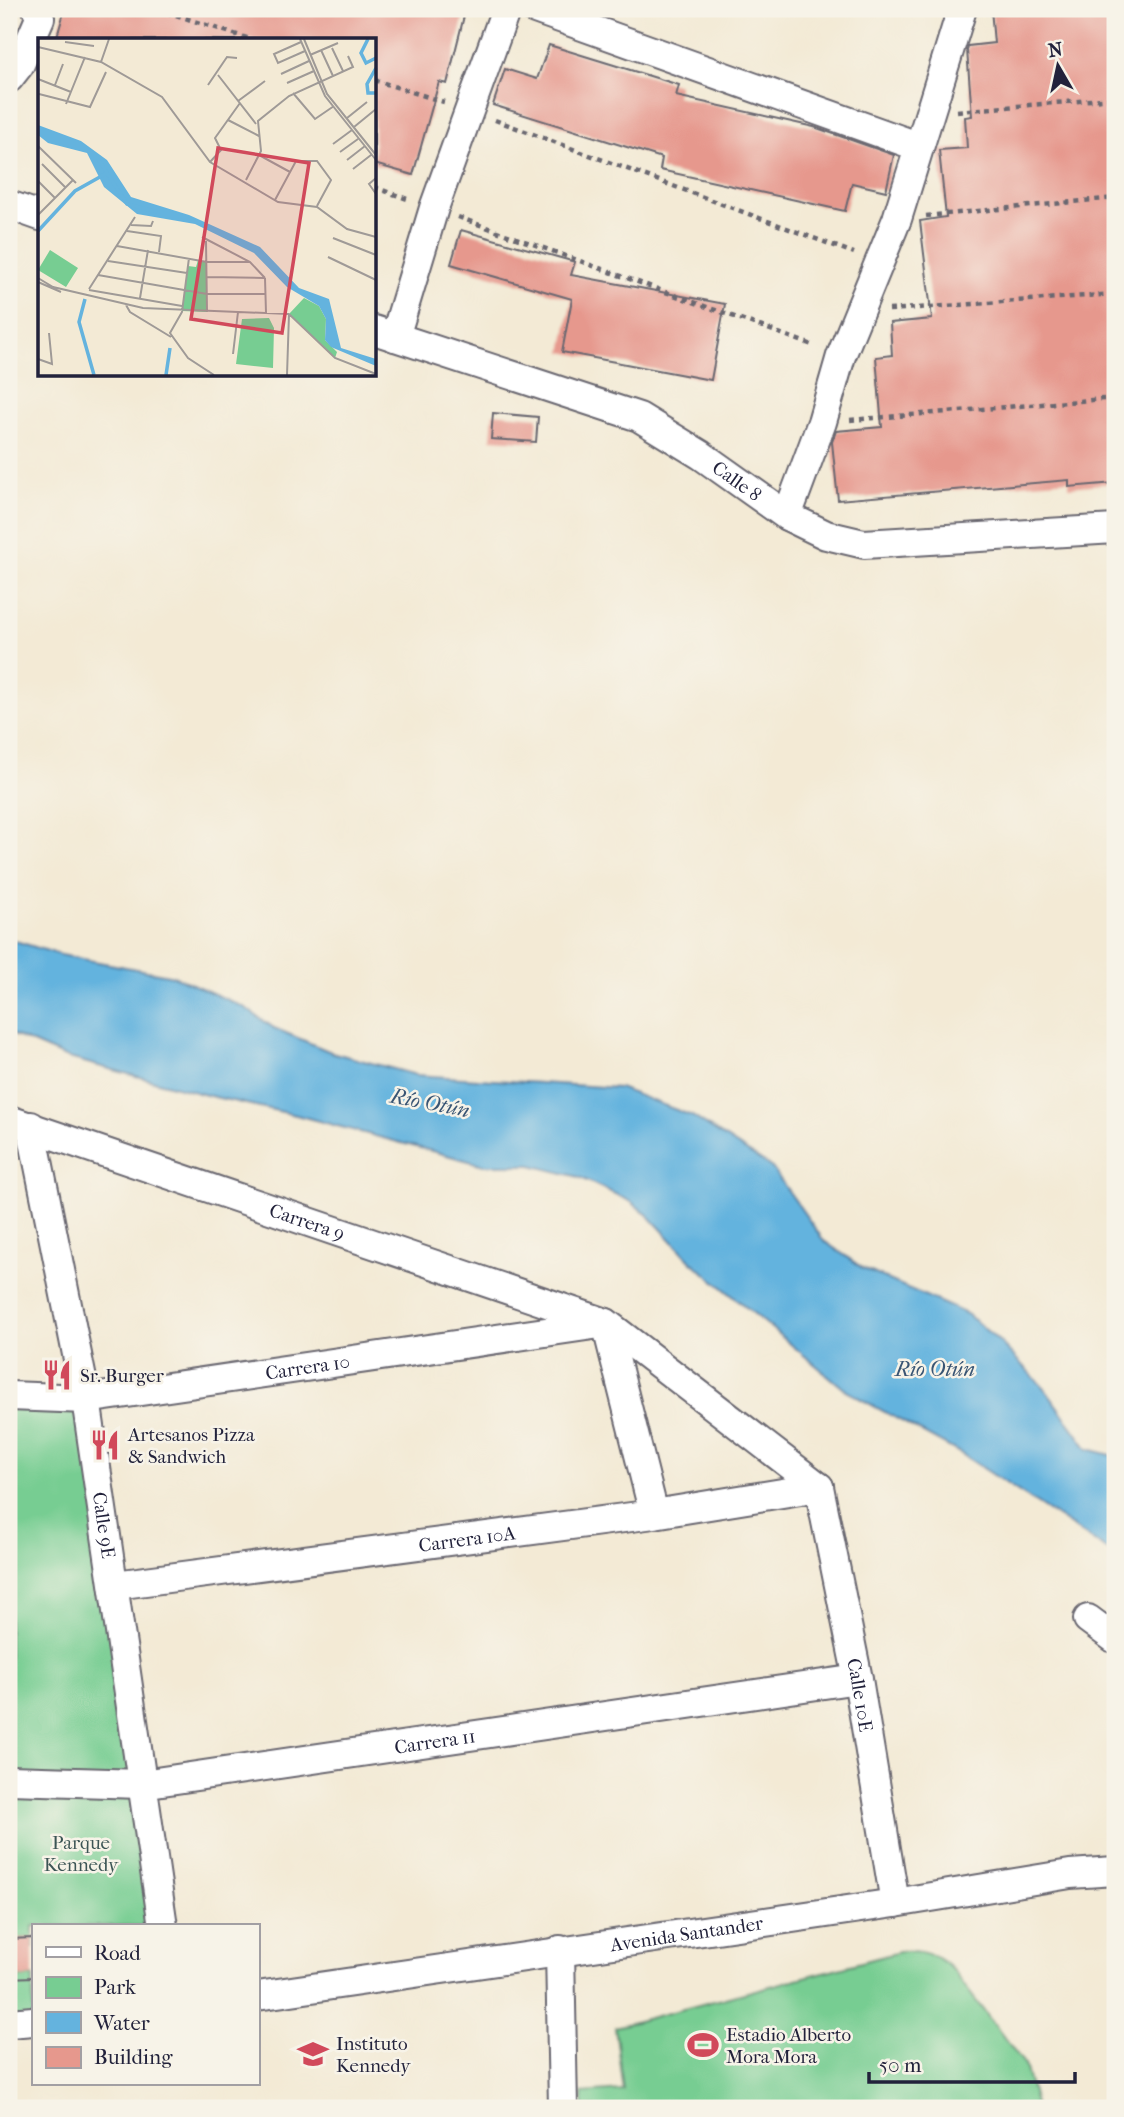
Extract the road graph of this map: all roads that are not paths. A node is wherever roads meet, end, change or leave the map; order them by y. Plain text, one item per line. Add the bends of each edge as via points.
1 (37, 9) edge
2 (506, 9) edge
3 (536, 9) edge
4 (962, 9) edge
5 (9, 78) edge
6 (918, 146) junction
7 (9, 205) edge
8 (38, 215) edge
9 (385, 333) edge
10 (787, 516) junction
11 (1115, 529) edge
12 (20, 1123) edge
13 (606, 1323) junction
14 (9, 1396) edge
15 (86, 1399) junction
16 (820, 1487) junction
17 (654, 1514) junction
18 (115, 1585) junction
19 (1087, 1619) dead end
20 (1115, 1639) edge
21 (858, 1679) junction
22 (9, 1780) edge
23 (142, 1784) junction
24 (1115, 1871) edge
25 (895, 1903) junction
26 (163, 1924) edge
27 (559, 1950) junction
28 (259, 1996) edge
29 (32, 2021) edge
30 (9, 2023) edge
31 (563, 2108) edge

1 - 5 street via 40,18
2 - 9 street
3 - 6 street
4 - 6 street
6 - 10 street via 897,219 841,356
7 - 8 street
9 - 10 street, Calle 8 via 639,417
10 - 11 street, Calle 8 via 826,535 864,544
12 - 13 street, Carrera 9
12 - 15 street, Calle 9E
13 - 15 street, Carrera 10
13 - 16 street, Carrera 9
13 - 17 street
14 - 15 street, Carrera 10
15 - 18 street, Calle 9E
16 - 17 street, Carrera 10A
16 - 21 street, Calle 10E
17 - 18 street, Carrera 10A
18 - 23 street, Calle 9E
19 - 20 street
21 - 23 street, Carrera 11
21 - 25 street, Calle 10E
22 - 23 street, Carrera 11
23 - 26 street, Calle 9E
24 - 25 street, Avenida Santander via 1070,1874
25 - 27 street, Avenida Santander
27 - 28 street, Avenida Santander
27 - 31 street
29 - 30 street

